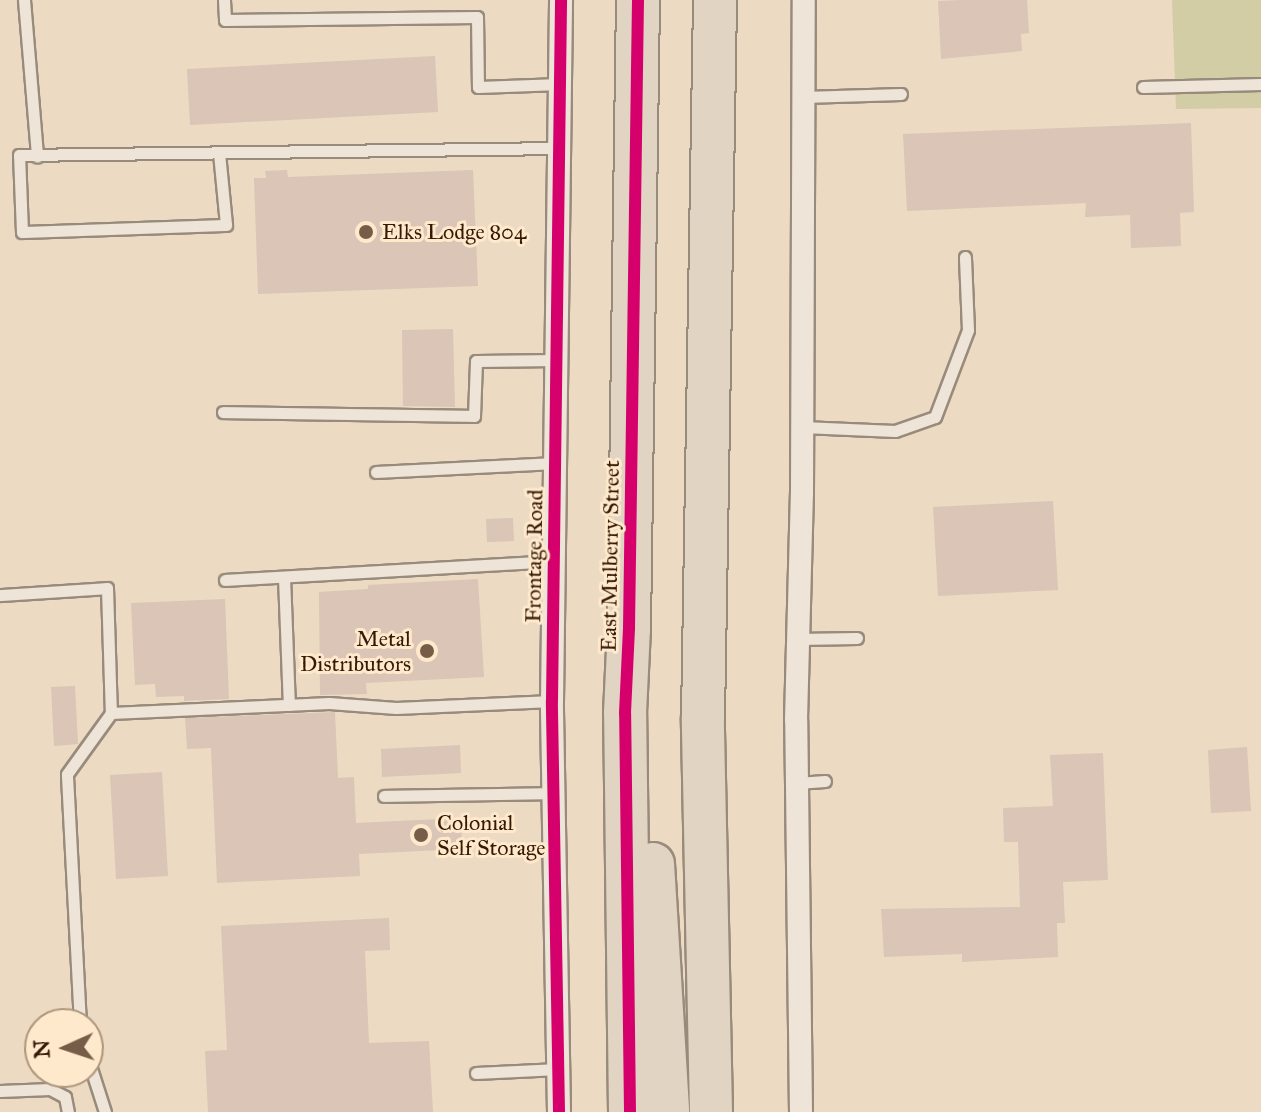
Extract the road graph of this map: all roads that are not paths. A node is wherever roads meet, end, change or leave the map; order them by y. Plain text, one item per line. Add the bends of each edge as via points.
1 (24, 0) edge
2 (224, 0) edge
3 (561, 0) edge
4 (638, 0) edge
5 (715, 0) edge
6 (804, 0) edge
7 (560, 84) junction
8 (1261, 84) edge
9 (1143, 87) dead end
10 (901, 94) dead end
11 (803, 97) junction
12 (558, 148) junction
13 (219, 153) junction
14 (37, 156) junction
15 (965, 257) dead end
16 (557, 360) junction
17 (223, 412) dead end
18 (802, 427) junction
19 (555, 463) junction
20 (376, 472) dead end
21 (553, 561) junction
22 (284, 577) junction
23 (225, 580) dead end
24 (0, 595) edge
25 (629, 628) junction
26 (857, 638) dead end
27 (798, 639) junction
28 (552, 701) junction
29 (289, 705) junction
30 (111, 713) junction
31 (825, 781) dead end
32 (797, 783) junction
33 (554, 793) junction
34 (384, 796) dead end
35 (79, 1008) edge
36 (558, 1069) junction
37 (476, 1073) dead end
38 (97, 1088) edge
39 (0, 1091) edge
40 (68, 1112) edge
41 (105, 1112) edge
42 (559, 1112) edge
43 (630, 1112) edge
44 (668, 1112) edge
45 (711, 1112) edge
46 (801, 1112) edge

1 - 14 lane
2 - 7 lane via 225,20 477,17 478,87
3 - 7 street, Frontage Road
4 - 25 highway, East Mulberry Street
5 - 45 highway via 703,718
6 - 11 street
7 - 12 street, Frontage Road
8 - 9 lane
10 - 11 lane
11 - 18 street
12 - 13 lane
12 - 16 street, Frontage Road
13 - 14 lane
13 - 14 lane via 226,225 22,232 19,155
15 - 18 lane via 968,330 935,417 895,431
16 - 17 lane via 476,361 474,416
16 - 19 street, Frontage Road
18 - 27 street
19 - 20 lane
19 - 21 street, Frontage Road
21 - 22 lane
21 - 28 street, Frontage Road
22 - 23 lane
22 - 29 lane
24 - 30 lane via 107,588
25 - 43 highway, East Mulberry Street via 625,713
25 - 44 highway via 650,817
26 - 27 lane
27 - 32 street
28 - 29 lane via 396,708
28 - 33 street, Frontage Road
29 - 30 lane
30 - 35 lane via 67,774
31 - 32 lane
32 - 46 street
33 - 34 lane
33 - 36 street, Frontage Road
36 - 37 lane
36 - 42 street, Frontage Road
38 - 41 lane
39 - 40 lane via 50,1089 65,1097

